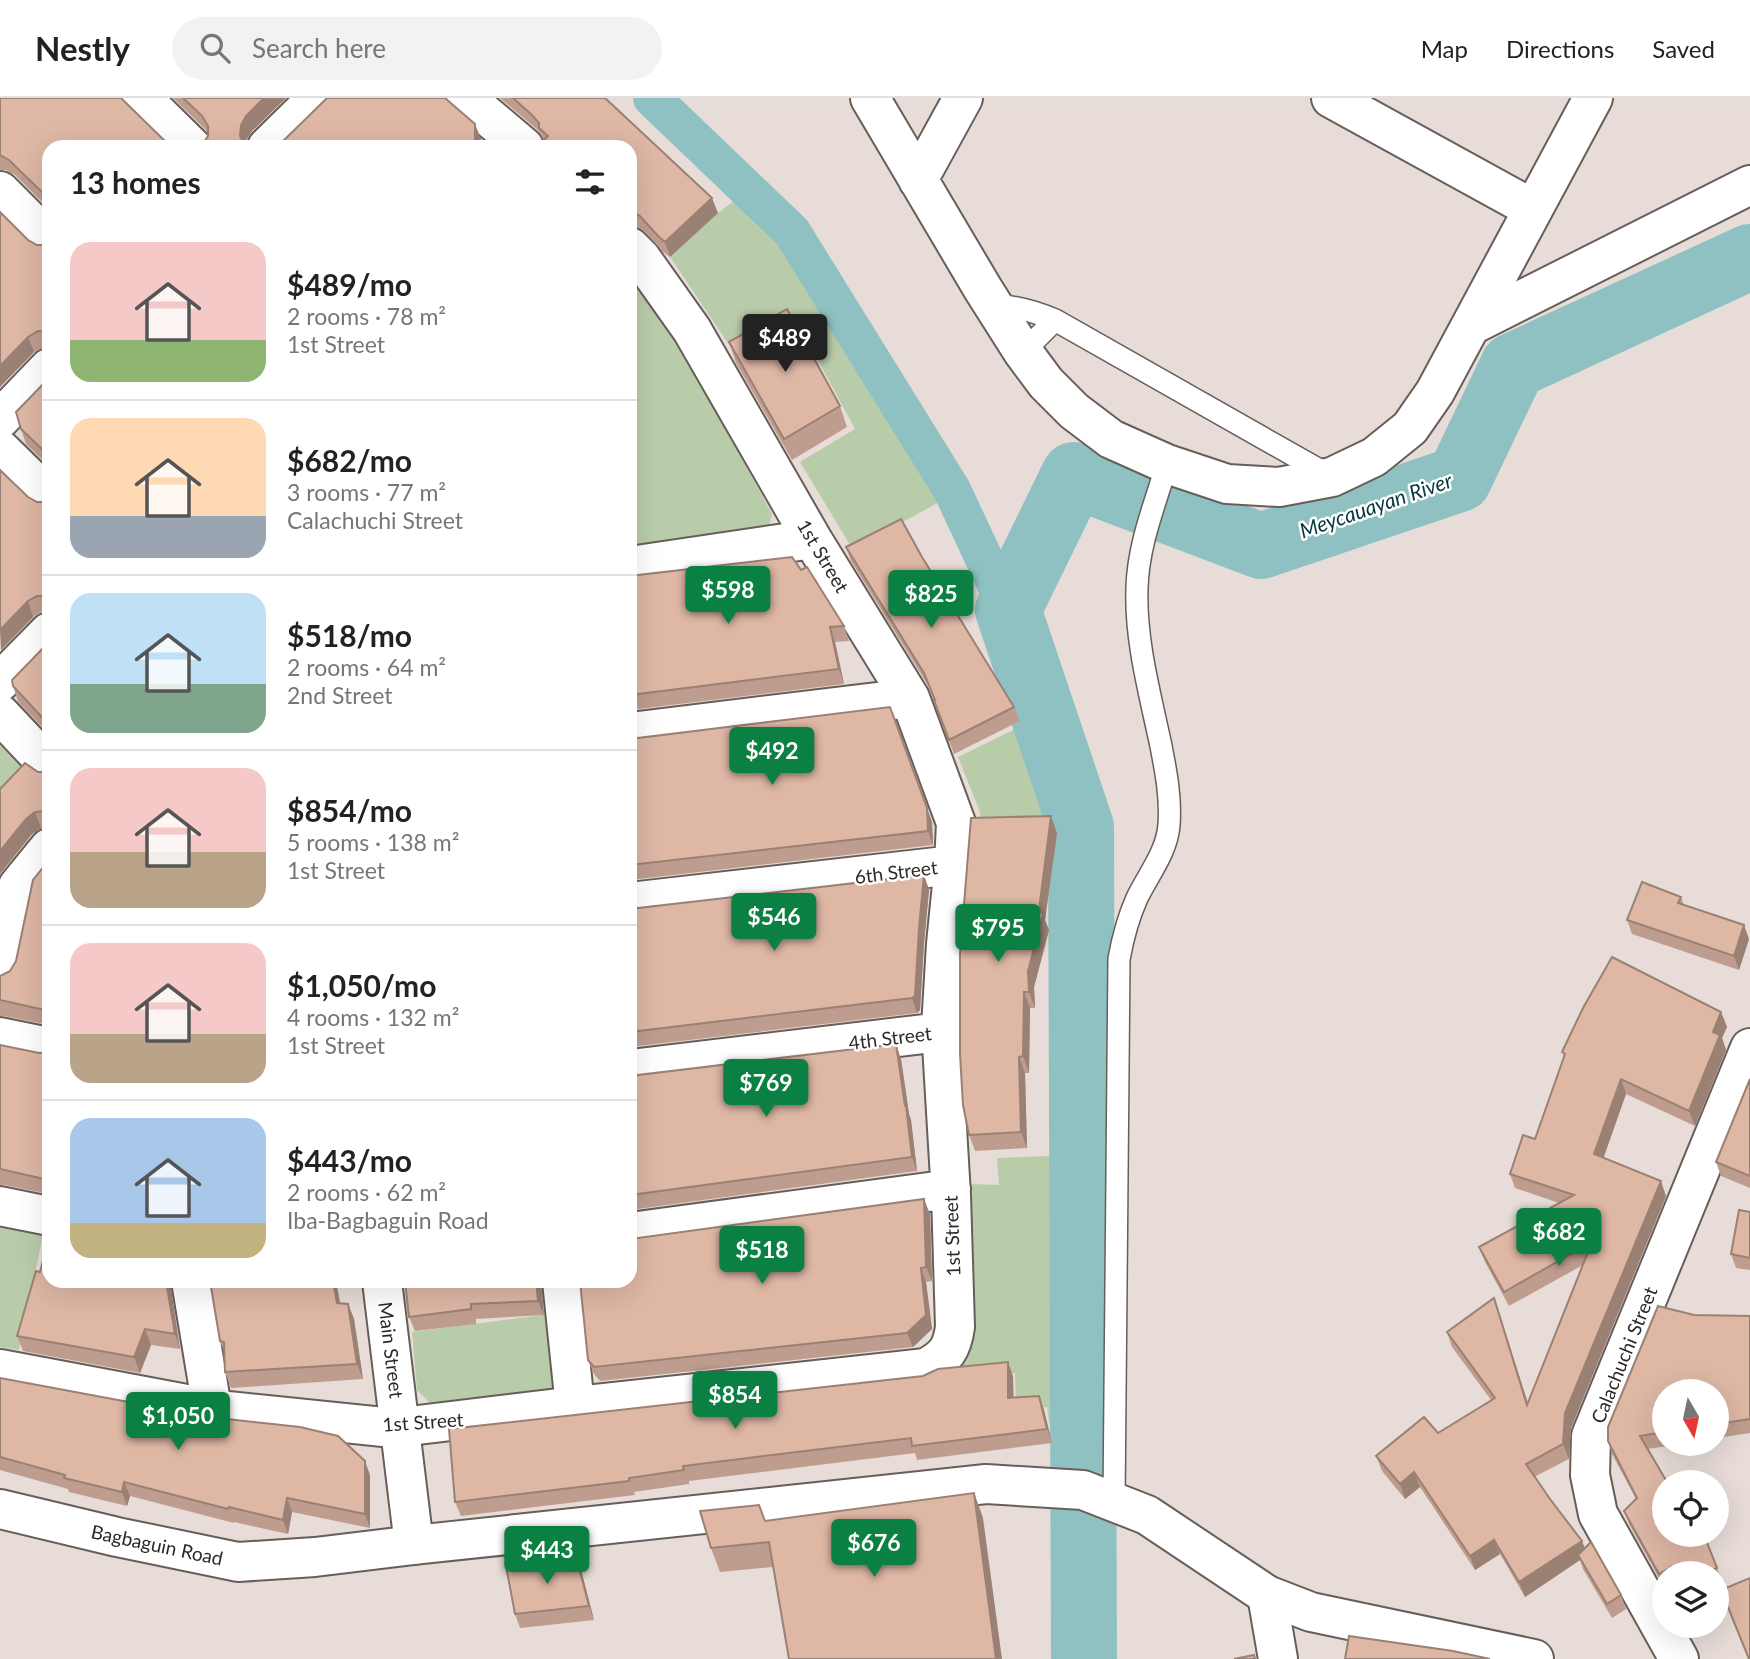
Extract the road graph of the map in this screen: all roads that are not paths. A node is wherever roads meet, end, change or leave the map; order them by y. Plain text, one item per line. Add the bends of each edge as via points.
1 (142, 98) edge
2 (317, 98) edge
3 (466, 98) edge
4 (870, 98) edge
5 (963, 98) edge
6 (1331, 98) edge
7 (1593, 98) edge
8 (185, 140) edge
9 (274, 140) edge
10 (516, 140) edge
11 (918, 180) junction
12 (1750, 186) edge
13 (0, 191) edge
14 (1533, 209) junction
15 (42, 233) edge
16 (637, 254) edge
17 (993, 305) junction
18 (1055, 320) junction
19 (1472, 325) junction
20 (1023, 352) junction
21 (42, 375) edge
22 (0, 419) edge
23 (0, 449) edge
24 (1164, 474) junction
25 (1332, 477) junction
26 (42, 490) edge
27 (812, 539) junction
28 (637, 565) edge
29 (42, 639) edge
30 (0, 682) edge
31 (910, 698) junction
32 (0, 714) edge
33 (637, 731) edge
34 (42, 759) edge
35 (42, 857) edge
36 (954, 865) junction
37 (637, 901) edge
38 (0, 971) edge
39 (941, 1032) junction
40 (0, 1037) edge
41 (42, 1046) edge
42 (1750, 1048) edge
43 (637, 1068) edge
44 (951, 1189) junction
45 (0, 1206) edge
46 (42, 1215) edge
47 (637, 1231) edge
48 (192, 1288) edge
49 (383, 1288) edge
50 (563, 1288) edge
51 (0, 1369) edge
52 (575, 1406) junction
53 (212, 1408) junction
54 (400, 1427) junction
55 (1114, 1502) junction
56 (0, 1509) edge
57 (414, 1545) junction
58 (1267, 1595) junction
59 (1278, 1659) edge
60 (1534, 1659) edge
61 (1679, 1659) edge

1 - 8 street
2 - 9 street
3 - 10 street
4 - 11 street
5 - 11 street
6 - 14 street
7 - 14 street
11 - 17 street
12 - 19 street
13 - 15 street
14 - 19 street
16 - 27 street, 1st Street via 692,330
17 - 18 lane via 1031,310
17 - 20 street
18 - 20 lane
18 - 25 lane
19 - 25 street via 1410,428 1374,457
20 - 24 street via 1074,411
21 - 22 street
23 - 26 street
24 - 25 street via 1279,487
24 - 55 lane via 1145,534 1137,587 1141,646 1169,790 1169,828 1124,930 1119,959
27 - 28 street
27 - 31 street, 1st Street
29 - 30 street
31 - 33 street
31 - 36 street, 1st Street via 956,823
32 - 34 street
35 - 38 street via 19,886
36 - 37 street, 6th Street
36 - 39 street, 1st Street
39 - 43 street, 4th Street
39 - 44 street, 1st Street
40 - 41 street
42 - 61 street, Calachuchi Street via 1591,1436 1590,1475 1598,1514
44 - 47 street
44 - 52 street, 1st Street via 955,1327 947,1353 936,1363 926,1368
45 - 46 street
48 - 53 street
49 - 54 street, Main Street
50 - 52 street
51 - 53 street, 1st Street
52 - 54 street, 1st Street
53 - 54 street, 1st Street
54 - 57 street, Main Street
55 - 57 street, Bagbaguin Road via 1083,1490 986,1484
55 - 58 street, Bagbaguin Road via 1147,1515
56 - 57 street, Bagbaguin Road via 239,1562
58 - 59 street
58 - 60 street, Bagbaguin Road via 1311,1612

